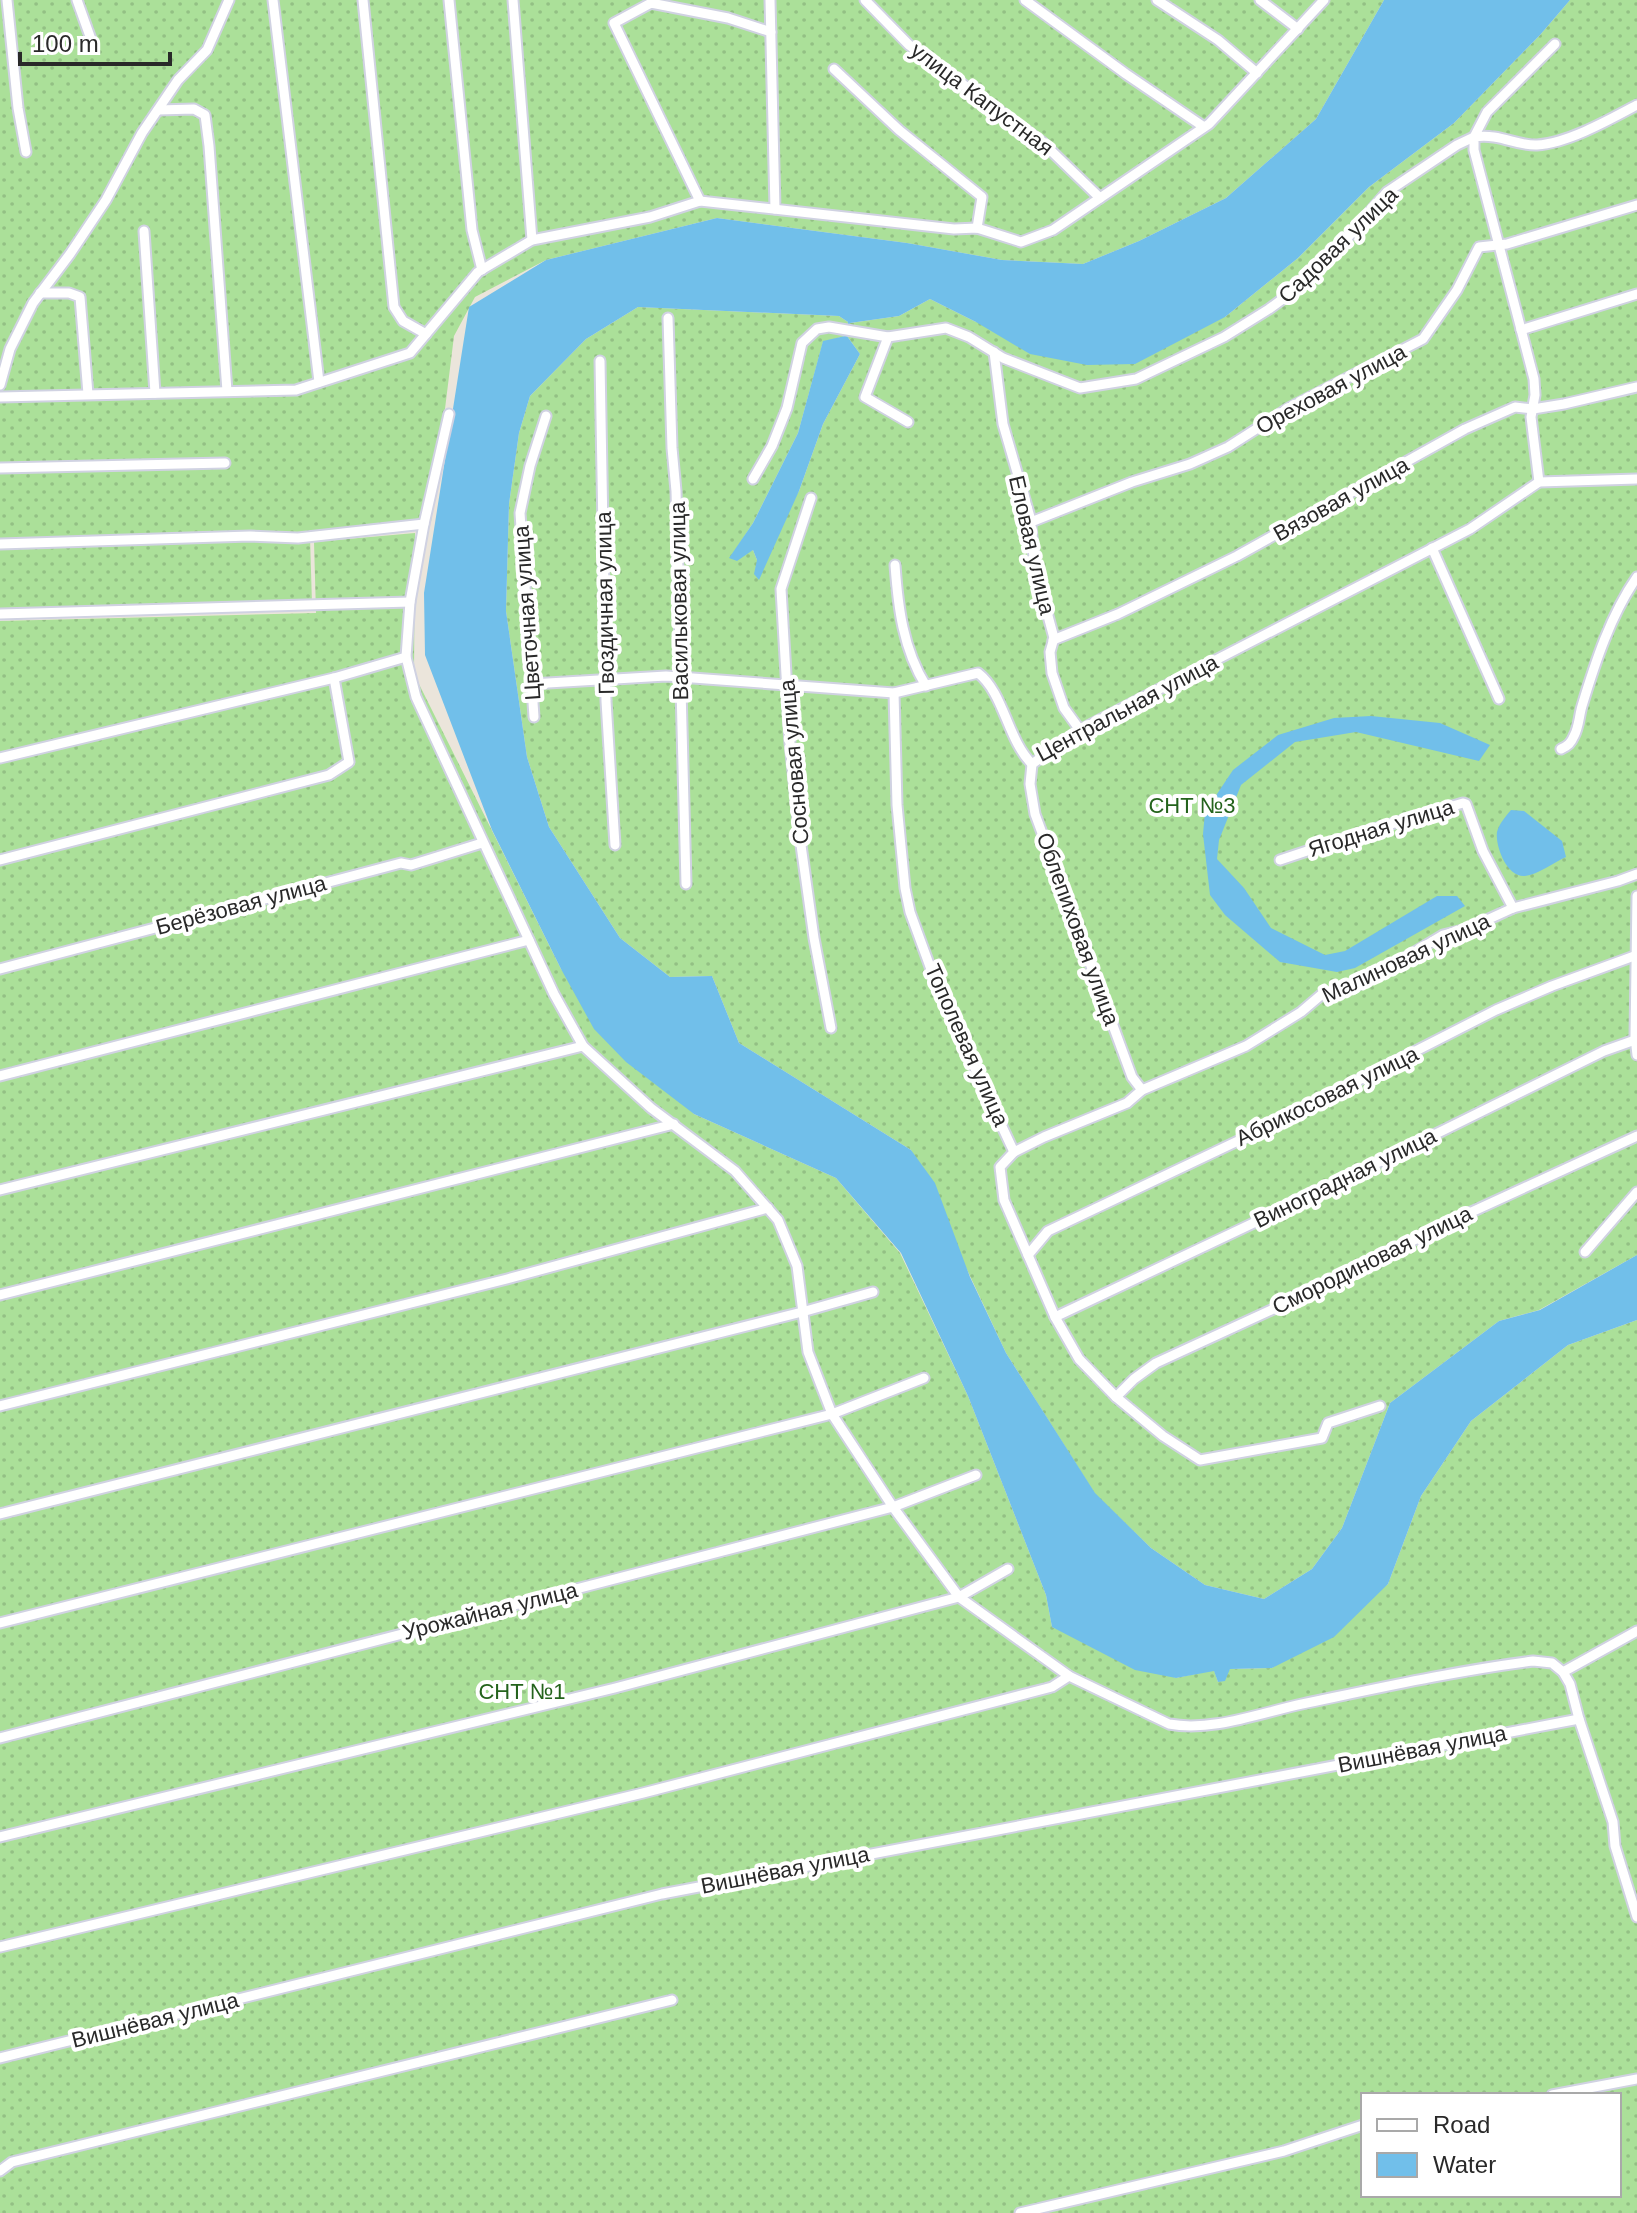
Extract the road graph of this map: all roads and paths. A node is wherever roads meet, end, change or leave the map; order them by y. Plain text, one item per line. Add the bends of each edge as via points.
1 (7, 0) edge
2 (77, 0) edge
3 (229, 0) edge
4 (273, 0) edge
5 (363, 0) edge
6 (449, 0) edge
7 (513, 0) edge
8 (770, 0) edge
9 (865, 0) edge
10 (1025, 0) edge
11 (1157, 0) edge
12 (1260, 0) edge
13 (1324, 0) edge
14 (650, 2) edge
15 (1298, 29) junction
16 (771, 32) junction
17 (92, 42) dead end
18 (1555, 44) dead end
19 (834, 69) dead end
20 (1257, 73) junction
21 (1637, 105) edge
22 (158, 110) junction
23 (1204, 127) junction
24 (1474, 137) junction
25 (26, 152) dead end
26 (1100, 198) junction
27 (700, 201) junction
28 (1637, 205) edge
29 (775, 209) junction
30 (977, 228) junction
31 (144, 231) dead end
32 (532, 240) junction
33 (1499, 244) junction
34 (482, 270) junction
35 (40, 293) junction
36 (1637, 294) edge
37 (668, 318) dead end
38 (1521, 330) junction
39 (426, 334) junction
40 (888, 337) junction
41 (994, 352) junction
42 (600, 361) dead end
43 (319, 382) junction
44 (0, 385) edge
45 (1637, 387) edge
46 (227, 391) junction
47 (155, 393) junction
48 (88, 394) junction
49 (0, 397) edge
50 (1533, 409) junction
51 (449, 414) dead end
52 (546, 416) dead end
53 (908, 422) dead end
54 (225, 463) dead end
55 (0, 468) edge
56 (753, 479) dead end
57 (1637, 479) edge
58 (1539, 482) junction
59 (811, 498) dead end
60 (1031, 522) junction
61 (424, 524) junction
62 (0, 544) edge
63 (1432, 548) junction
64 (895, 565) dead end
65 (1637, 577) edge
66 (410, 602) junction
67 (0, 614) edge
68 (1053, 640) junction
69 (406, 657) junction
70 (680, 677) junction
71 (334, 678) junction
72 (606, 679) junction
73 (531, 684) junction
74 (786, 686) junction
75 (926, 686) junction
76 (894, 693) junction
77 (1499, 699) dead end
78 (534, 717) dead end
79 (1080, 730) junction
80 (1561, 749) dead end
81 (0, 758) edge
82 (1032, 764) junction
83 (482, 843) junction
84 (615, 845) dead end
85 (0, 860) edge
86 (1280, 860) dead end
87 (1637, 874) edge
88 (686, 884) dead end
89 (1637, 896) edge
90 (1513, 908) junction
91 (529, 940) junction
92 (1637, 955) edge
93 (0, 969) edge
94 (831, 1028) dead end
95 (1635, 1040) edge
96 (583, 1046) junction
97 (1637, 1055) edge
98 (0, 1076) edge
99 (1142, 1090) junction
100 (674, 1124) junction
101 (1637, 1136) edge
102 (1014, 1152) junction
103 (0, 1190) edge
104 (1637, 1192) edge
105 (768, 1208) junction
106 (1585, 1252) dead end
107 (1028, 1255) junction
108 (873, 1292) dead end
109 (0, 1295) edge
110 (802, 1312) junction
111 (1055, 1317) junction
112 (924, 1378) dead end
113 (1116, 1397) junction
114 (0, 1406) edge
115 (1380, 1406) dead end
116 (832, 1414) junction
117 (976, 1475) dead end
118 (893, 1507) junction
119 (0, 1514) edge
120 (1008, 1569) dead end
121 (959, 1597) junction
122 (0, 1623) edge
123 (1637, 1631) edge
124 (1563, 1672) junction
125 (1069, 1676) junction
126 (1579, 1719) junction
127 (0, 1738) edge
128 (0, 1837) edge
129 (1637, 1917) edge
130 (0, 1947) edge
131 (672, 2000) dead end
132 (0, 2058) edge
133 (1637, 2079) edge
134 (1563, 2093) edge
135 (1361, 2126) edge
136 (0, 2171) edge
137 (1020, 2213) edge

1 - 25 street
2 - 17 street
3 - 22 street via 207,50
4 - 43 street
5 - 39 street via 394,307 403,321
6 - 34 street via 472,230
7 - 32 street
8 - 16 street
9 - 26 street, улица Капустная via 909,45 1042,142
10 - 23 street
11 - 20 street
12 - 15 street
13 - 15 street
14 - 16 street
14 - 27 street via 614,23
15 - 20 street
16 - 29 street
18 - 24 street, Садовая улица via 1487,112
19 - 30 street via 982,197
20 - 23 street
21 - 24 street via 1553,142 1533,145
22 - 35 street via 106,200
22 - 46 street via 194,109 205,115
23 - 26 street
24 - 33 street
24 - 41 street, Садовая улица via 1387,192 1299,287 1191,355 1136,379 1080,388
26 - 30 street via 1053,230 1021,242
27 - 29 street
27 - 32 street via 650,217
28 - 33 street, Ореховая улица
29 - 30 street
31 - 47 street
32 - 34 street
33 - 38 street
33 - 60 street, Ореховая улица via 1479,247 1423,339 1289,408 1228,447
34 - 39 street
35 - 44 street via 10,349
35 - 48 street via 80,297
36 - 38 street
37 - 70 street, Васильковая улица
38 - 50 street via 1534,379
39 - 43 street via 410,353
40 - 41 street, Садовая улица via 946,328
40 - 53 street via 865,397
40 - 56 street, Садовая улица via 829,327 817,329 802,343 787,408
41 - 60 street, Еловая улица via 1003,424
42 - 72 street, Гвоздичная улица
43 - 46 street via 296,390
45 - 50 street, Вязовая улица
46 - 47 street
47 - 48 street
48 - 49 street
50 - 58 street
50 - 68 street, Вязовая улица via 1515,407 1465,429 1237,556
51 - 61 street
52 - 73 street, Цветочная улица via 520,513
54 - 55 street
57 - 58 street
58 - 63 street, Центральная улица
59 - 74 street, Сосновая улица via 781,589
60 - 68 street, Еловая улица via 1035,568
61 - 62 street via 298,538
61 - 66 street
63 - 77 street
63 - 79 street, Центральная улица
64 - 75 street via 905,637
65 - 80 street via 1604,645 1576,733
66 - 67 street
66 - 69 street
68 - 79 street, Еловая улица via 1050,652 1058,694
69 - 71 street
69 - 83 street via 416,697
70 - 72 street, Центральная улица
70 - 74 street, Центральная улица
70 - 88 street, Васильковая улица
71 - 81 street
71 - 85 street via 349,762 329,775
72 - 73 street, Центральная улица
72 - 84 street, Гвоздичная улица
73 - 78 street, Цветочная улица
74 - 76 street, Центральная улица
74 - 94 street, Сосновая улица via 800,838
75 - 76 street, Центральная улица
75 - 82 street, Центральная улица via 978,673 988,680 1011,734
76 - 102 street, Тополевая улица via 897,805 910,912 940,994
79 - 82 street, Центральная улица
82 - 99 street, Облепиховая улица via 1035,814 1132,1077
83 - 91 street
83 - 93 street, Берёзовая улица
86 - 90 street, Ягодная улица via 1463,803
87 - 90 street, Малиновая улица
89 - 92 street
90 - 99 street, Малиновая улица via 1443,935 1350,989 1321,995 1246,1046
91 - 96 street
91 - 98 street
92 - 95 street
92 - 107 street, Абрикосовая улица via 1496,1010 1048,1231
95 - 97 street
95 - 111 street, Виноградная улица via 1575,1064
96 - 100 street
96 - 103 street
99 - 102 street, Малиновая улица via 1127,1103
100 - 105 street via 735,1171
100 - 109 street
101 - 113 street, Смородиновая улица via 1156,1363
102 - 107 street, Тополевая улица via 1000,1167 1004,1200
104 - 106 street
105 - 110 street via 797,1266
105 - 114 street
107 - 111 street, Тополевая улица
108 - 110 street
110 - 116 street via 808,1352
110 - 119 street
111 - 113 street, Тополевая улица via 1079,1359
112 - 116 street
113 - 115 street, Тополевая улица via 1200,1460 1322,1438 1328,1423
116 - 118 street
116 - 122 street
117 - 118 street, Урожайная улица
118 - 121 street
118 - 127 street, Урожайная улица
120 - 121 street
121 - 125 street
121 - 128 street via 615,1688
123 - 124 street
124 - 125 street via 1552,1663 1533,1661 1487,1667 1187,1727 1169,1724
124 - 126 street
125 - 130 street via 1052,1687 643,1793
126 - 129 street
126 - 132 street, Вишнёвая улица via 662,1894
131 - 136 street via 12,2162
133 - 134 street
135 - 137 street via 1284,2151

